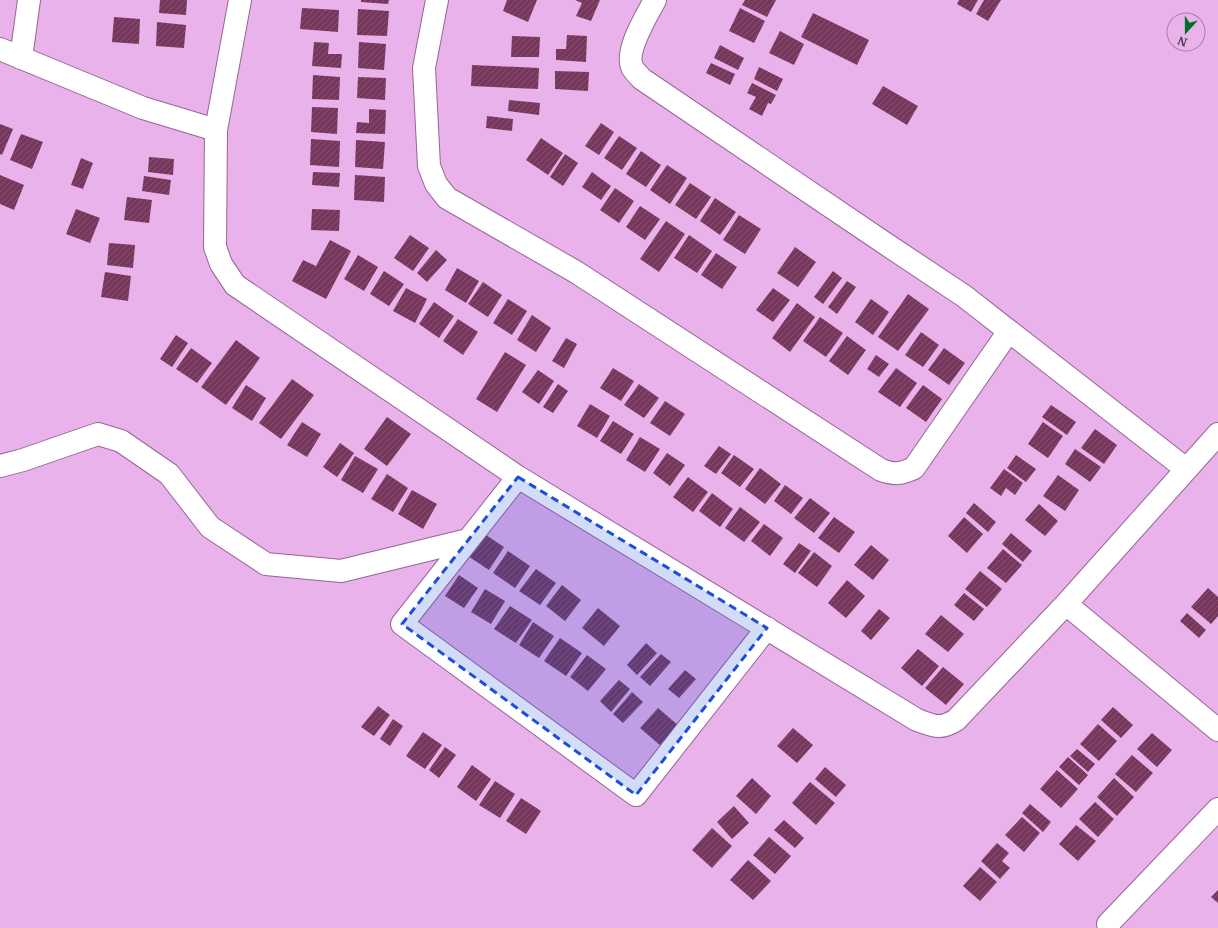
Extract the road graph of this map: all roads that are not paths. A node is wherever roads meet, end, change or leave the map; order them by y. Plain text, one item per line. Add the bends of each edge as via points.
1 (29, 0) edge
2 (240, 0) edge
3 (437, 0) edge
4 (655, 0) edge
5 (0, 49) edge
6 (21, 58) junction
7 (216, 130) junction
8 (1009, 331) junction
9 (1218, 434) edge
10 (0, 466) edge
11 (1186, 469) junction
12 (518, 477) junction
13 (468, 540) junction
14 (1066, 604) junction
15 (767, 628) junction
16 (1218, 730) edge
17 (1218, 810) edge
18 (1108, 924) dead end

1 - 6 street
2 - 7 street
3 - 8 street via 424,68 429,166 436,184 447,198 576,272 881,470 892,474 904,473 914,468
4 - 8 street via 635,40 631,54 632,67 642,79 964,296
5 - 6 street
6 - 7 street via 143,108
7 - 12 street via 216,247 221,264 235,285
8 - 11 street
9 - 11 street
10 - 13 street via 98,434 121,441 170,474 210,527 266,564 341,571
11 - 14 street
12 - 13 street
12 - 15 street
13 - 15 street via 402,624 636,794
14 - 15 street via 956,720 947,726 934,726 917,720
14 - 16 street
17 - 18 street

